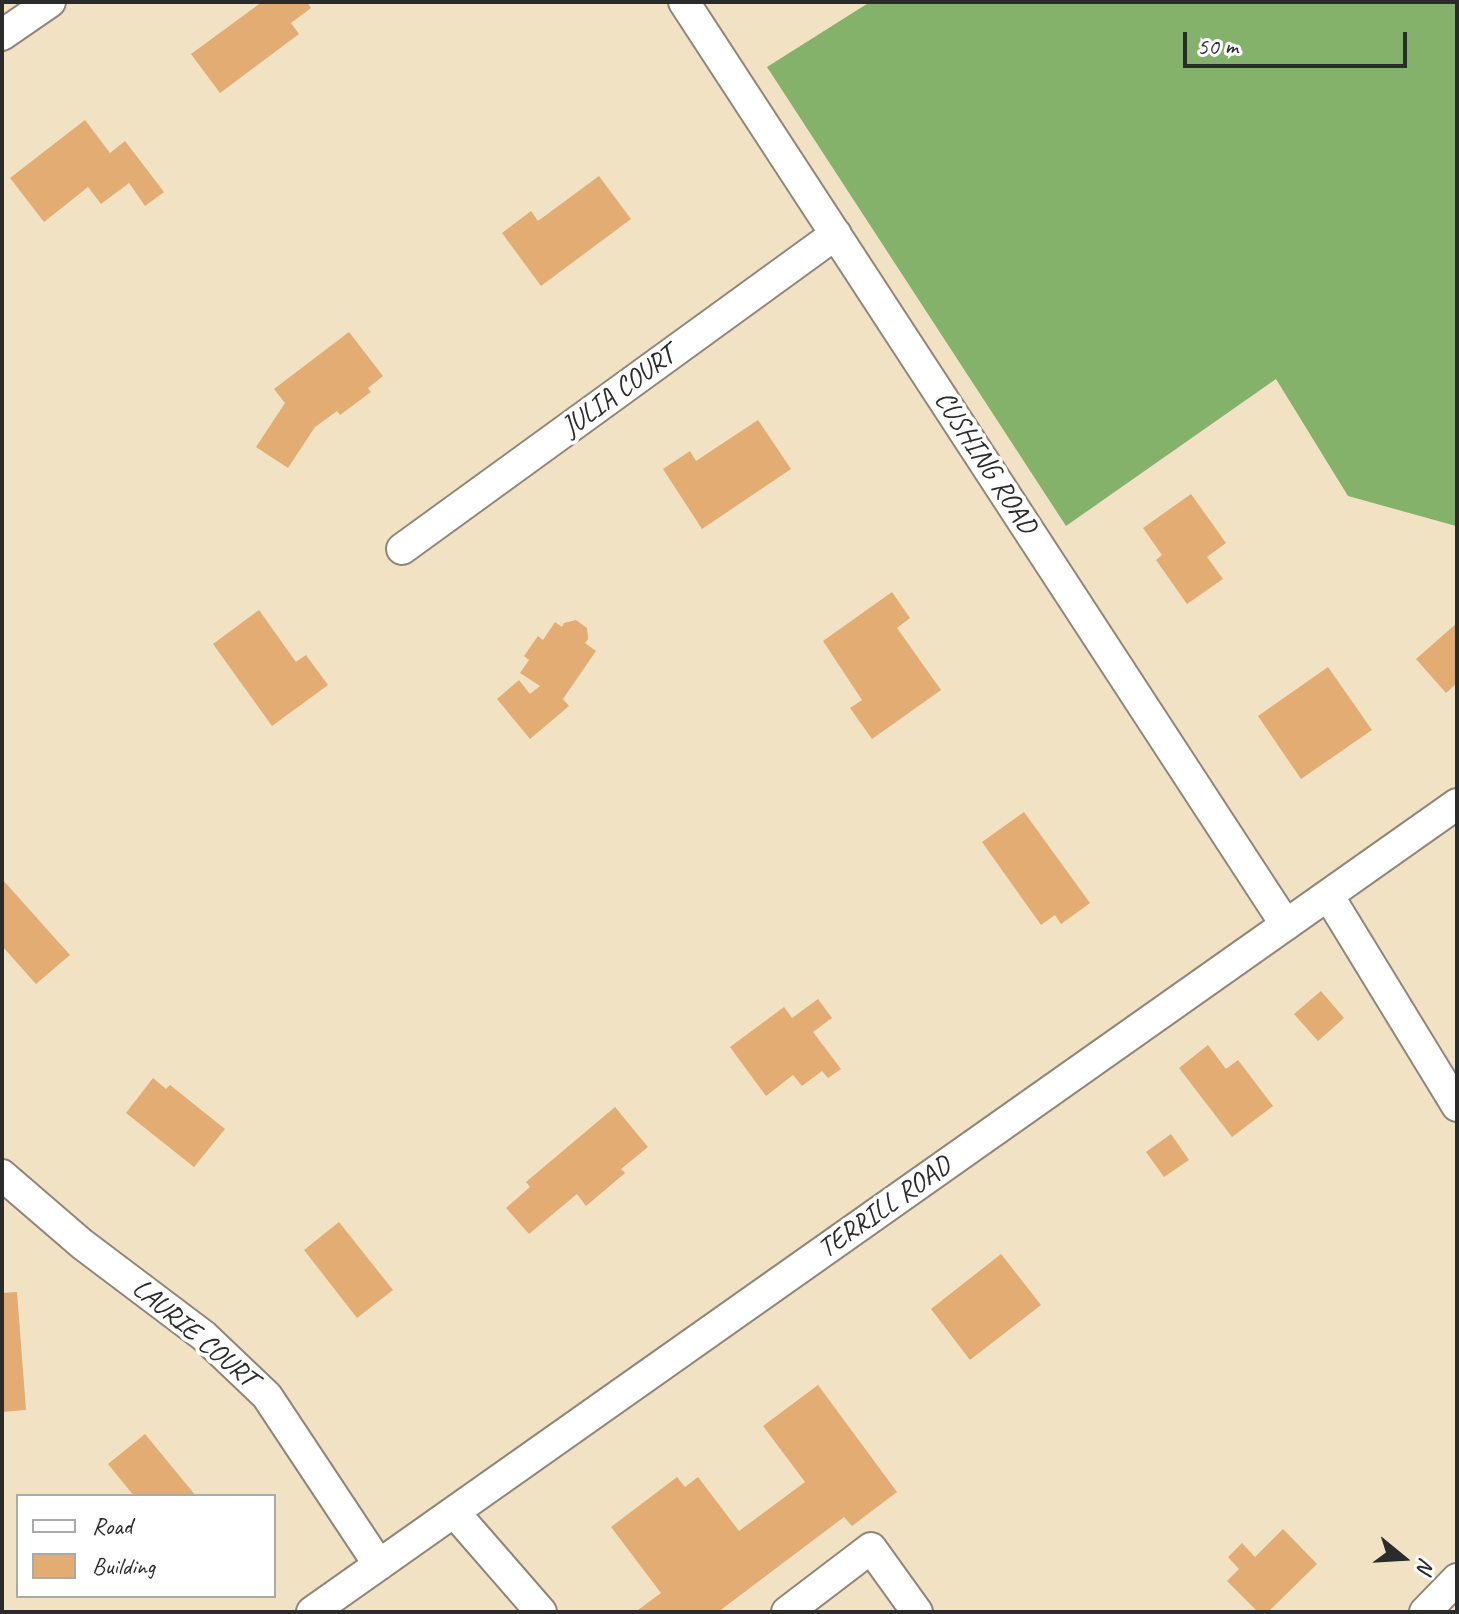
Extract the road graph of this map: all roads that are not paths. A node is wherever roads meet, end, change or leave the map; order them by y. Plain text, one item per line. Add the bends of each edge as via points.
1 (50, 2) edge
2 (684, 2) edge
3 (2, 35) edge
4 (836, 234) junction
5 (402, 549) dead end
6 (1457, 804) edge
7 (1328, 895) junction
8 (1286, 925) junction
9 (1457, 1106) edge
10 (2, 1175) edge
11 (454, 1512) junction
12 (379, 1565) junction
13 (1457, 1579) edge
14 (312, 1612) edge
15 (541, 1612) edge
16 (787, 1612) edge
17 (917, 1612) edge
18 (1425, 1612) edge

1 - 3 street
2 - 4 street, CUSHING ROAD
4 - 5 street, JULIA COURT
4 - 8 street, CUSHING ROAD
6 - 7 street, TERRILL ROAD
7 - 8 street, TERRILL ROAD
7 - 9 street
8 - 11 street, TERRILL ROAD
10 - 12 street, LAURIE COURT via 82,1244 204,1336 267,1396
11 - 12 street, TERRILL ROAD
11 - 15 street
12 - 14 street, TERRILL ROAD
13 - 18 street
16 - 17 street via 871,1548

